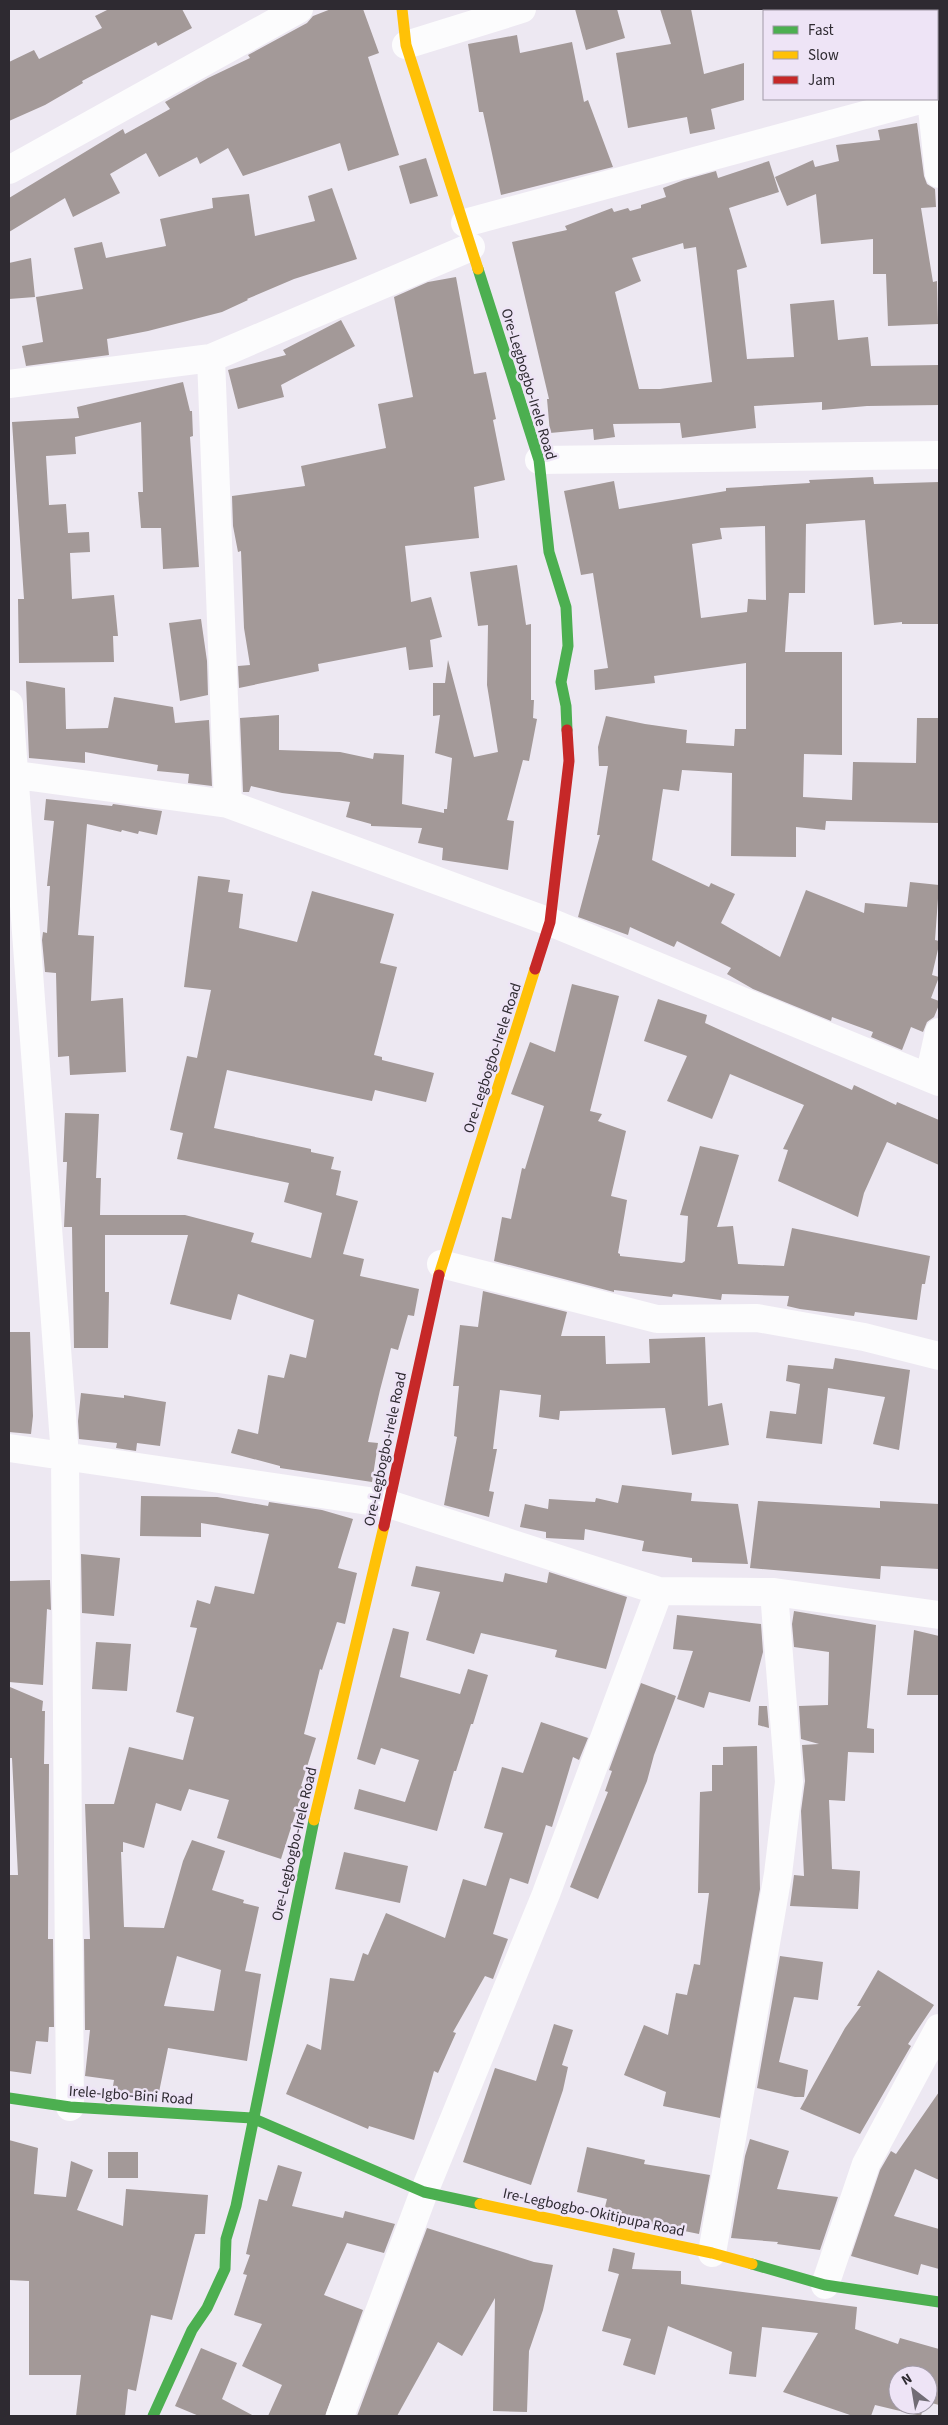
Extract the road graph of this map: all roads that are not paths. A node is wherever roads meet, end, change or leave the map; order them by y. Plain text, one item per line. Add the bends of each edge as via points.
1 (298, 9) edge
2 (402, 9) edge
3 (522, 9) edge
4 (406, 45) junction
5 (921, 100) edge
6 (931, 100) edge
7 (9, 170) edge
8 (939, 174) edge
9 (468, 235) junction
10 (211, 358) junction
11 (9, 384) edge
12 (939, 455) edge
13 (539, 460) junction
14 (9, 704) edge
15 (11, 774) edge
16 (228, 804) junction
17 (550, 922) junction
18 (939, 1032) edge
19 (934, 1079) edge
20 (441, 1264) junction
21 (939, 1356) edge
22 (9, 1448) edge
23 (65, 1456) junction
24 (389, 1504) junction
25 (659, 1591) junction
26 (774, 1592) junction
27 (939, 1615) edge
28 (939, 2028) edge
29 (9, 2098) edge
30 (70, 2107) junction
31 (252, 2118) junction
32 (424, 2192) junction
33 (712, 2253) junction
34 (825, 2285) junction
35 (939, 2302) edge
36 (153, 2416) edge
37 (340, 2416) edge

1 - 7 street
2 - 4 main road, Ore-Legbogbo-Irele Road
3 - 4 street
4 - 9 main road, Ore-Legbogbo-Irele Road
5 - 9 street
6 - 8 street
9 - 10 street
9 - 13 main road, Ore-Legbogbo-Irele Road
10 - 11 street
10 - 16 street
12 - 13 street
13 - 17 main road, Ore-Legbogbo-Irele Road via 549,552 566,607 568,646 561,682 566,706 569,761
14 - 15 street
15 - 16 street
15 - 23 street
16 - 17 street
17 - 19 street
17 - 20 main road, Ore-Legbogbo-Irele Road
18 - 19 street
20 - 21 street via 658,1319 758,1318 864,1337
20 - 24 main road, Ore-Legbogbo-Irele Road
22 - 23 street
23 - 24 street
23 - 30 street
24 - 25 street
24 - 31 main road, Ore-Legbogbo-Irele Road via 304,1867
25 - 26 street
25 - 32 street via 546,1894
26 - 27 street
26 - 33 street via 790,1782 778,1874
28 - 34 street via 866,2164
29 - 30 main road, Irele-Igbo-Bini Road
30 - 31 main road, Irele-Igbo-Bini Road
31 - 32 main road, Ire-Legbogbo-Okitipupa Road
31 - 36 main road, Ore-Legbogbo-Irele Road via 236,2206 226,2239 225,2270 207,2308 192,2330
32 - 33 main road, Ire-Legbogbo-Okitipupa Road
32 - 37 street
33 - 34 main road, Ire-Legbogbo-Okitipupa Road
34 - 35 main road, Ire-Legbogbo-Okitipupa Road

